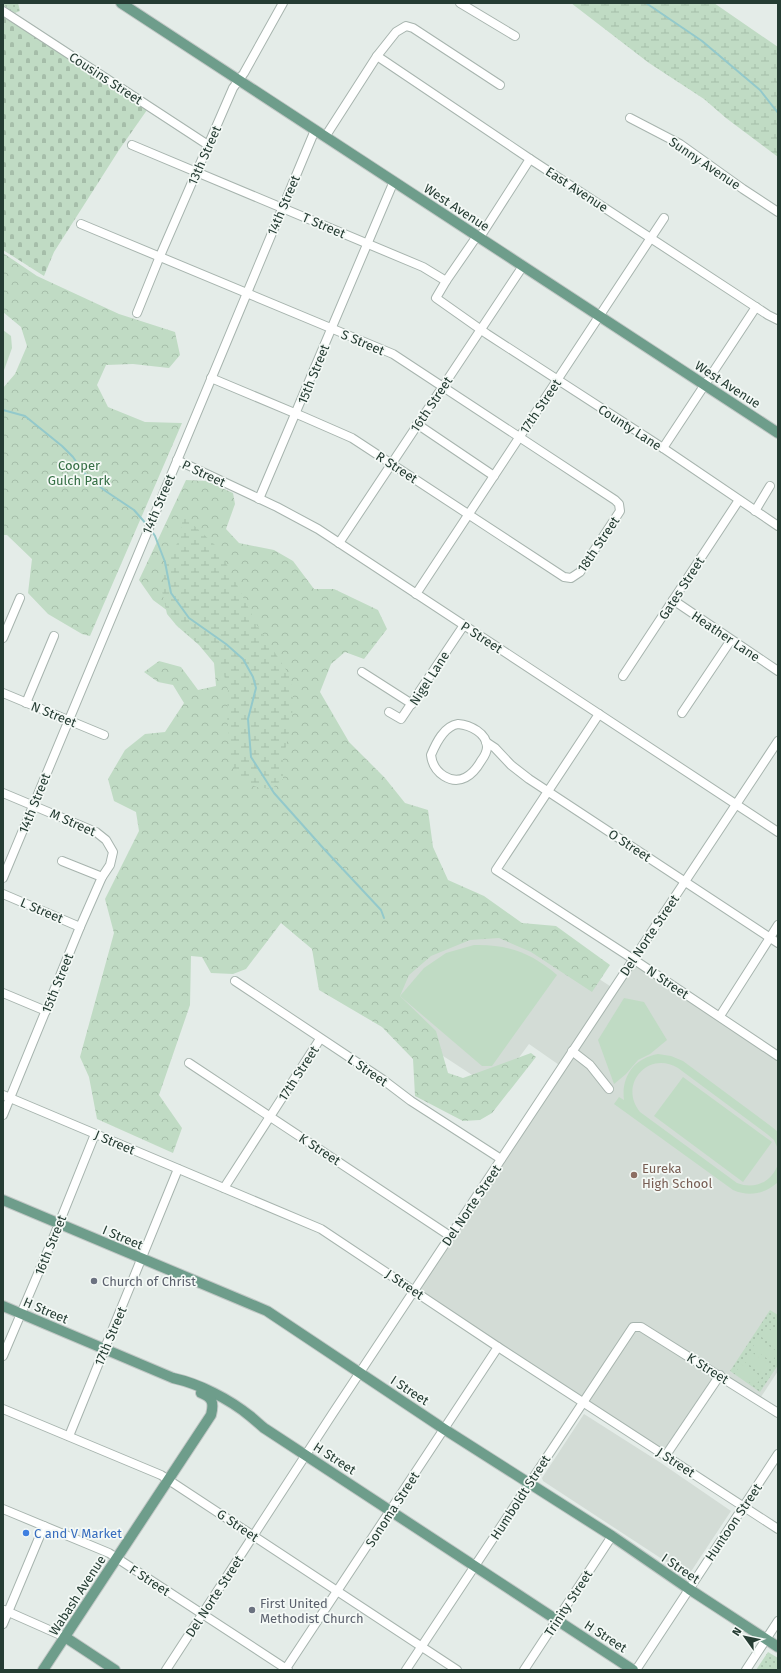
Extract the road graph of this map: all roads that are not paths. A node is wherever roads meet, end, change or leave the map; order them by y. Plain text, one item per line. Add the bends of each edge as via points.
1 (121, 3) edge
2 (460, 3) edge
3 (283, 4) edge
4 (3, 11) edge
5 (515, 36) dead end
6 (377, 56) junction
7 (239, 80) junction
8 (500, 85) dead end
9 (630, 118) dead end
10 (315, 130) junction
11 (325, 136) junction
12 (132, 145) dead end
13 (208, 145) junction
14 (530, 159) junction
15 (197, 172) junction
16 (394, 181) junction
17 (282, 207) junction
18 (778, 212) edge
19 (664, 218) dead end
20 (81, 224) dead end
21 (478, 237) junction
22 (651, 238) junction
23 (368, 243) junction
24 (160, 256) junction
25 (522, 266) junction
26 (446, 281) junction
27 (246, 292) junction
28 (756, 307) junction
29 (137, 313) dead end
30 (601, 316) junction
31 (778, 320) edge
32 (331, 329) junction
33 (480, 329) junction
34 (211, 378) junction
35 (557, 380) junction
36 (705, 385) junction
37 (442, 387) junction
38 (296, 414) junction
39 (417, 424) junction
40 (778, 433) edge
41 (520, 436) junction
42 (663, 448) junction
43 (177, 460) junction
44 (392, 464) junction
45 (494, 476) junction
46 (770, 486) dead end
47 (259, 499) junction
48 (739, 500) junction
49 (620, 506) joint
50 (755, 511) junction
51 (468, 514) junction
52 (778, 526) edge
53 (339, 542) junction
54 (571, 578) joint
55 (416, 594) junction
56 (20, 598) dead end
57 (674, 600) junction
58 (464, 625) junction
59 (54, 636) dead end
60 (3, 638) edge
61 (731, 640) junction
62 (778, 671) edge
63 (362, 672) dead end
64 (623, 676) dead end
65 (3, 693) edge
66 (26, 703) junction
67 (412, 704) junction
68 (389, 712) dead end
69 (682, 713) dead end
70 (599, 714) junction
71 (68, 719) junction
72 (104, 735) dead end
73 (778, 741) edge
74 (486, 742) junction
75 (547, 791) junction
76 (3, 793) edge
77 (34, 805) junction
78 (736, 805) junction
79 (778, 832) edge
80 (113, 852) joint
81 (62, 861) dead end
82 (102, 877) junction
83 (3, 878) edge
84 (685, 881) junction
85 (3, 894) edge
86 (778, 925) edge
87 (80, 926) junction
88 (769, 937) junction
89 (778, 943) edge
90 (633, 959) junction
91 (235, 981) dead end
92 (3, 993) edge
93 (46, 1011) junction
94 (720, 1016) junction
95 (320, 1039) junction
96 (572, 1051) junction
97 (778, 1056) edge
98 (189, 1063) dead end
99 (609, 1089) dead end
100 (7, 1096) edge
101 (3, 1115) edge
102 (270, 1116) junction
103 (95, 1134) junction
104 (501, 1159) junction
105 (178, 1169) junction
106 (224, 1188) junction
107 (3, 1200) edge
108 (59, 1224) junction
109 (450, 1236) junction
110 (142, 1259) junction
111 (414, 1290) junction
112 (3, 1306) edge
113 (22, 1313) junction
114 (637, 1326) joint
115 (498, 1347) junction
116 (104, 1348) junction
117 (3, 1356) edge
118 (360, 1373) junction
119 (720, 1375) junction
120 (173, 1378) junction
121 (582, 1402) junction
122 (3, 1409) edge
123 (778, 1413) edge
124 (211, 1415) junction
125 (258, 1423) junction
126 (444, 1429) junction
127 (68, 1436) junction
128 (778, 1454) edge
129 (306, 1455) junction
130 (666, 1455) junction
131 (169, 1479) junction
132 (529, 1483) junction
133 (744, 1506) junction
134 (3, 1509) edge
135 (390, 1511) junction
136 (44, 1526) junction
137 (778, 1529) edge
138 (254, 1536) junction
139 (612, 1536) junction
140 (117, 1558) junction
141 (474, 1566) junction
142 (689, 1589) junction
143 (337, 1591) junction
144 (6, 1610) edge
145 (203, 1614) junction
146 (557, 1620) junction
147 (778, 1621) edge
148 (3, 1624) edge
149 (65, 1637) junction
150 (766, 1639) junction
151 (421, 1646) junction
152 (778, 1647) edge
153 (43, 1670) edge
154 (115, 1670) edge
155 (166, 1670) edge
156 (286, 1670) edge
157 (406, 1670) edge
158 (457, 1670) edge
159 (524, 1670) edge
160 (634, 1670) edge
161 (746, 1670) edge

1 - 7 main road, West Avenue
2 - 5 street
3 - 7 street, 13th Street
4 - 13 street, Cousins Street
6 - 8 street via 396,32 410,26
6 - 11 street
6 - 14 street, East Avenue
7 - 10 main road, West Avenue
7 - 13 street, 13th Street
9 - 18 street, Sunny Avenue via 680,144
10 - 11 main road, West Avenue
10 - 17 street, 14th Street
11 - 16 main road, West Avenue
12 - 15 street, T Street
13 - 15 street, 13th Street
14 - 21 street
14 - 22 street, East Avenue
15 - 17 street, T Street
15 - 24 street, 13th Street
16 - 21 main road, West Avenue
16 - 23 street, 15th Street
17 - 23 street, T Street
17 - 27 street, 14th Street
19 - 22 street, 17th Street
20 - 24 street, S Street
21 - 25 main road, West Avenue
21 - 26 street
22 - 28 street, East Avenue
22 - 30 street, 17th Street
23 - 26 street, T Street via 423,267
23 - 32 street, 15th Street
24 - 27 street, S Street
24 - 29 street, 13th Street
25 - 30 main road, West Avenue
25 - 33 street, 16th Street
26 - 33 street via 436,298
27 - 32 street, S Street
27 - 34 street, 14th Street
28 - 31 street, East Avenue
28 - 36 street
30 - 35 street, 17th Street
30 - 36 main road, West Avenue
32 - 37 street, S Street via 393,354
32 - 38 street, 15th Street
33 - 35 street, County Lane
33 - 37 street, 16th Street
34 - 38 street, R Street
34 - 43 street, 14th Street
35 - 41 street, 17th Street
35 - 42 street, County Lane
36 - 40 main road, West Avenue
36 - 42 street
37 - 39 street, 16th Street
37 - 41 street, S Street
38 - 44 street, R Street via 345,434
38 - 47 street, 15th Street
39 - 44 street, 16th Street
39 - 45 street
41 - 45 street, 17th Street
41 - 49 street, S Street via 615,500
42 - 48 street, County Lane
43 - 47 street, P Street
43 - 71 street, 14th Street
44 - 51 street, R Street
44 - 53 street, 16th Street
45 - 51 street, 17th Street
46 - 50 street
47 - 53 street, P Street via 297,516
48 - 50 street, County Lane
48 - 57 street, Gates Street
49 - 54 street, 18th Street via 620,511 580,572
50 - 52 street, County Lane
51 - 54 street, R Street via 561,575
51 - 55 street, 17th Street
53 - 55 street, P Street
55 - 58 street, P Street
56 - 60 street
57 - 61 street, Heather Lane
57 - 64 street, Gates Street
58 - 67 street, Nigel Lane
58 - 70 street, P Street
59 - 66 street
61 - 62 street, Heather Lane
61 - 69 street
63 - 67 street
65 - 66 street, N Street
66 - 71 street, N Street
67 - 68 street, Nigel Lane via 401,719
70 - 75 street
70 - 78 street, P Street
71 - 72 street, N Street
71 - 77 street, 14th Street
73 - 78 street, Del Norte Street
74 - 74 street via 484,757 475,771 464,779 446,777 436,769 432,761 431,755 436,745 452,725 469,726 479,732
74 - 75 street, O Street via 514,768
75 - 84 street, O Street
75 - 90 street, N Street via 496,870
76 - 77 street, M Street
77 - 80 street, M Street via 96,832 106,840
77 - 83 street, 14th Street
78 - 79 street, P Street
78 - 84 street, Del Norte Street
80 - 82 street, 15th Street via 110,866
81 - 82 street
82 - 87 street, 15th Street
84 - 88 street, O Street
84 - 90 street, Del Norte Street
85 - 87 street, L Street
86 - 88 street
87 - 93 street, 15th Street
88 - 89 street, O Street
88 - 94 street
90 - 94 street, N Street
90 - 96 street, Del Norte Street
91 - 95 street, L Street
92 - 93 street
93 - 100 street, 15th Street
94 - 97 street, N Street
95 - 102 street, 17th Street
95 - 104 street, L Street
96 - 99 street via 590,1065
96 - 104 street, Del Norte Street
98 - 102 street, K Street
100 - 101 street, 15th Street
100 - 103 street, J Street
102 - 106 street, 17th Street
102 - 109 street, K Street
103 - 105 street, J Street
103 - 108 street, 16th Street
104 - 109 street, Del Norte Street
105 - 106 street, J Street
105 - 110 street, 17th Street
106 - 111 street, J Street via 321,1229
107 - 108 main road, I Street
108 - 110 main road, I Street
108 - 113 street, 16th Street
109 - 111 street, Del Norte Street
110 - 116 street, 17th Street
110 - 118 main road, I Street via 267,1312
111 - 115 street, J Street
111 - 118 street, Del Norte Street
112 - 113 main road, H Street
113 - 116 main road, H Street
113 - 117 street, 16th Street
114 - 119 street, K Street
114 - 121 street, Humboldt Street via 633,1326 628,1332
115 - 121 street, J Street
115 - 126 street, Sonoma Street
116 - 120 main road, H Street
116 - 127 street, 17th Street
118 - 126 main road, I Street
118 - 129 street, Del Norte Street
119 - 123 street, K Street
119 - 130 street
120 - 124 main road via 181,1385 207,1396 214,1406
120 - 125 main road, H Street via 222,1398
121 - 130 street, J Street
121 - 132 street, Humboldt Street
122 - 127 street, G Street
124 - 125 main road, Wabash Avenue via 226,1407 247,1420
124 - 131 main road, Wabash Avenue
125 - 129 main road, H Street
126 - 132 main road, I Street
126 - 135 street, Sonoma Street
127 - 131 street, G Street
128 - 133 street, Huntoon Street
129 - 135 main road, H Street
129 - 138 street, Del Norte Street
130 - 133 street, J Street
131 - 138 street, G Street
131 - 140 main road, Wabash Avenue
132 - 139 main road, I Street
132 - 141 street, Humboldt Street
133 - 137 street, J Street
133 - 142 street, Huntoon Street
134 - 136 street, F Street
135 - 141 main road, H Street
135 - 143 street, Sonoma Street
136 - 140 street, F Street
136 - 144 street
138 - 143 street, G Street
138 - 145 street, Del Norte Street
139 - 142 main road, I Street
139 - 146 street, Trinity Street
140 - 145 street, F Street
140 - 149 main road, Wabash Avenue
141 - 146 main road, H Street
141 - 151 street, Humboldt Street
142 - 150 main road, I Street
142 - 160 street, Huntoon Street
143 - 151 street, G Street
143 - 156 street, Sonoma Street
144 - 148 street
144 - 149 street
145 - 155 street, Del Norte Street
145 - 156 street, F Street
146 - 159 street, Trinity Street
146 - 160 main road, H Street
147 - 150 street
149 - 153 main road, Wabash Avenue
149 - 154 main road
150 - 152 main road, I Street
150 - 161 street
151 - 157 street, Humboldt Street
151 - 158 street, G Street

